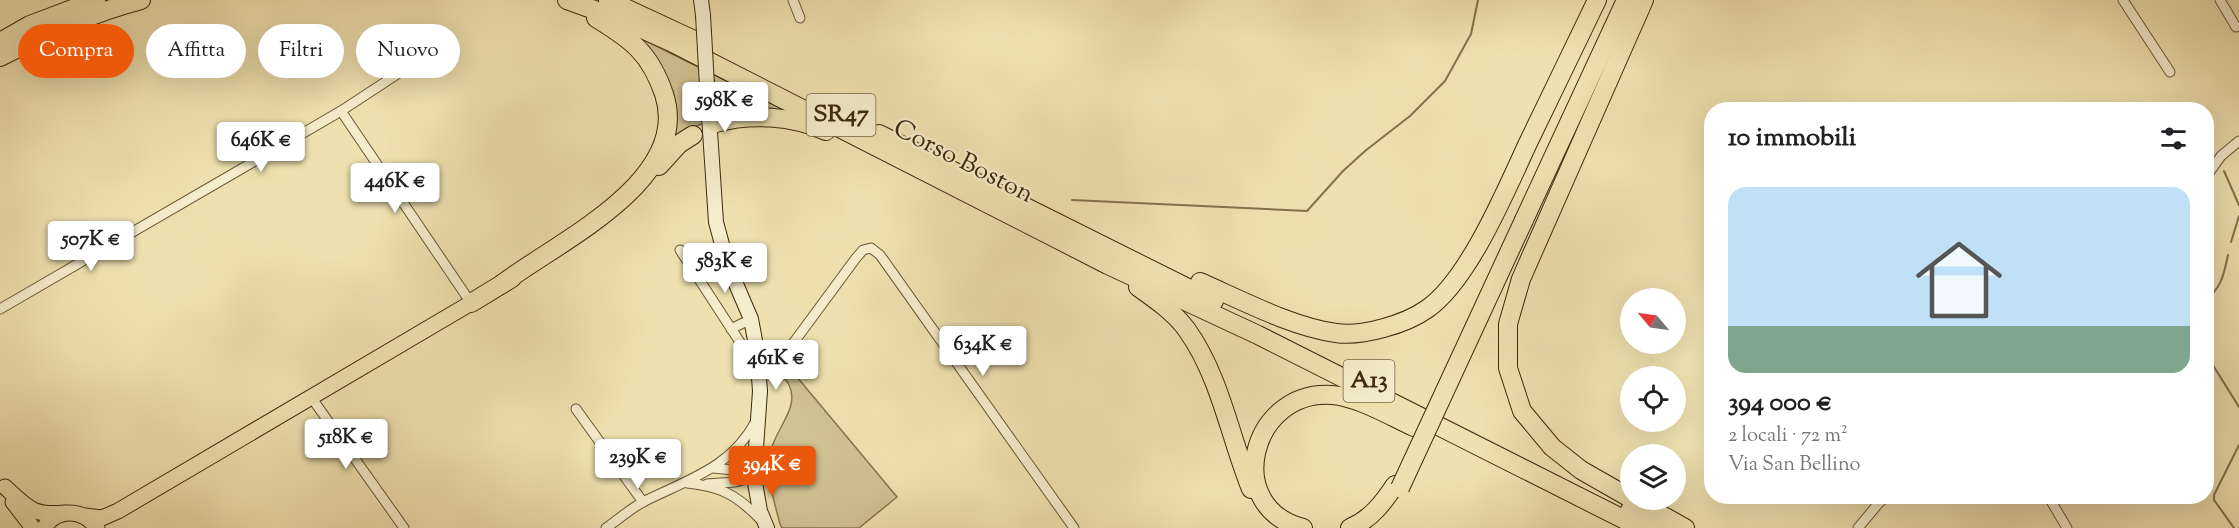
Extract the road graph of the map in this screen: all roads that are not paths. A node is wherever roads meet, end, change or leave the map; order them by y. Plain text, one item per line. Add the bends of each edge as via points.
1 (77, 0) edge
2 (96, 0) edge
3 (141, 0) edge
4 (566, 0) edge
5 (608, 0) edge
6 (701, 0) edge
7 (793, 0) edge
8 (1598, 0) edge
9 (1618, 0) edge
10 (1626, 0) edge
11 (1644, 0) edge
12 (2123, 0) edge
13 (2220, 0) edge
14 (800, 18) dead end
15 (42, 24) edge
16 (49, 24) edge
17 (59, 24) edge
18 (2236, 27) dead end
19 (18, 36) edge
20 (0, 42) edge
21 (18, 44) edge
22 (0, 57) edge
23 (2170, 72) dead end
24 (391, 78) edge
25 (341, 111) junction
26 (716, 123) dead end
27 (693, 135) dead end
28 (2239, 141) edge
29 (909, 163) junction
30 (2214, 166) edge
31 (1521, 219) junction
32 (1073, 231) junction
33 (680, 250) dead end
34 (1108, 265) junction
35 (502, 284) junction
36 (471, 303) junction
37 (0, 309) edge
38 (750, 318) junction
39 (731, 329) junction
40 (758, 362) junction
41 (311, 397) junction
42 (576, 409) dead end
43 (759, 416) junction
44 (1515, 465) junction
45 (712, 468) junction
46 (754, 477) junction
47 (687, 483) junction
48 (2, 484) edge
49 (705, 484) junction
50 (1398, 486) junction
51 (1620, 492) edge
52 (643, 502) junction
53 (1878, 504) edge
54 (2053, 504) edge
55 (1652, 510) edge
56 (118, 511) junction
57 (65, 513) junction
58 (85, 516) junction
59 (766, 526) edge
60 (33, 528) edge
61 (44, 528) edge
62 (97, 528) edge
63 (105, 528) edge
64 (404, 528) edge
65 (606, 528) edge
66 (1074, 528) edge
67 (1284, 528) edge
68 (1303, 528) edge
69 (1350, 528) edge
70 (1364, 528) edge
71 (1641, 528) edge
72 (1666, 528) edge
73 (1686, 528) edge
74 (1858, 528) edge
75 (2067, 528) edge

1 - 15 highway via 54,9
2 - 16 highway
3 - 17 highway
4 - 29 highway, Corso Boston / SR47 via 671,42
4 - 35 highway via 636,45 656,71 666,99 664,138 655,161 614,207
5 - 32 highway, Corso Boston / SR47
6 - 38 street, bridge via 716,222 727,263
7 - 14 street
8 - 32 highway via 1464,268 1427,310 1387,328 1336,333 1287,320
9 - 31 highway
10 - 31 highway
11 - 51 highway via 1521,279 1508,335 1508,368 1522,411 1552,447 1581,470
12 - 23 street
13 - 18 street
19 - 20 highway
21 - 22 highway
24 - 25 street
25 - 36 street
25 - 37 street
26 - 29 highway via 761,117 784,119 814,126
27 - 35 highway via 679,144 610,218
28 - 30 street
29 - 34 highway, Corso Boston / SR47
31 - 50 highway
32 - 72 highway, A13
33 - 39 street
34 - 44 highway, A13 via 1258,335
34 - 67 highway via 1154,298 1186,329 1207,367 1256,500
35 - 36 highway
36 - 41 main road
38 - 39 street
38 - 40 street
39 - 40 street
40 - 43 street
40 - 66 street via 776,362 783,357 856,258 871,248 880,255
41 - 56 main road
41 - 64 street
42 - 52 street
43 - 45 street via 740,446
43 - 46 street
44 - 68 highway via 1468,450 1349,398 1316,395 1297,400 1280,412 1257,442 1254,471 1270,510 1290,525
44 - 71 highway, A13
45 - 46 street
45 - 47 street
46 - 49 street
46 - 59 street
47 - 49 street
47 - 52 street
48 - 57 main road via 39,513
48 - 60 main road
49 - 59 street via 732,495
50 - 69 highway via 1363,522
50 - 70 highway via 1380,516
52 - 65 street
53 - 74 street
54 - 75 street
55 - 73 highway
56 - 58 main road via 102,518
56 - 63 main road
57 - 58 main road
57 - 61 main road via 55,516
58 - 62 main road

